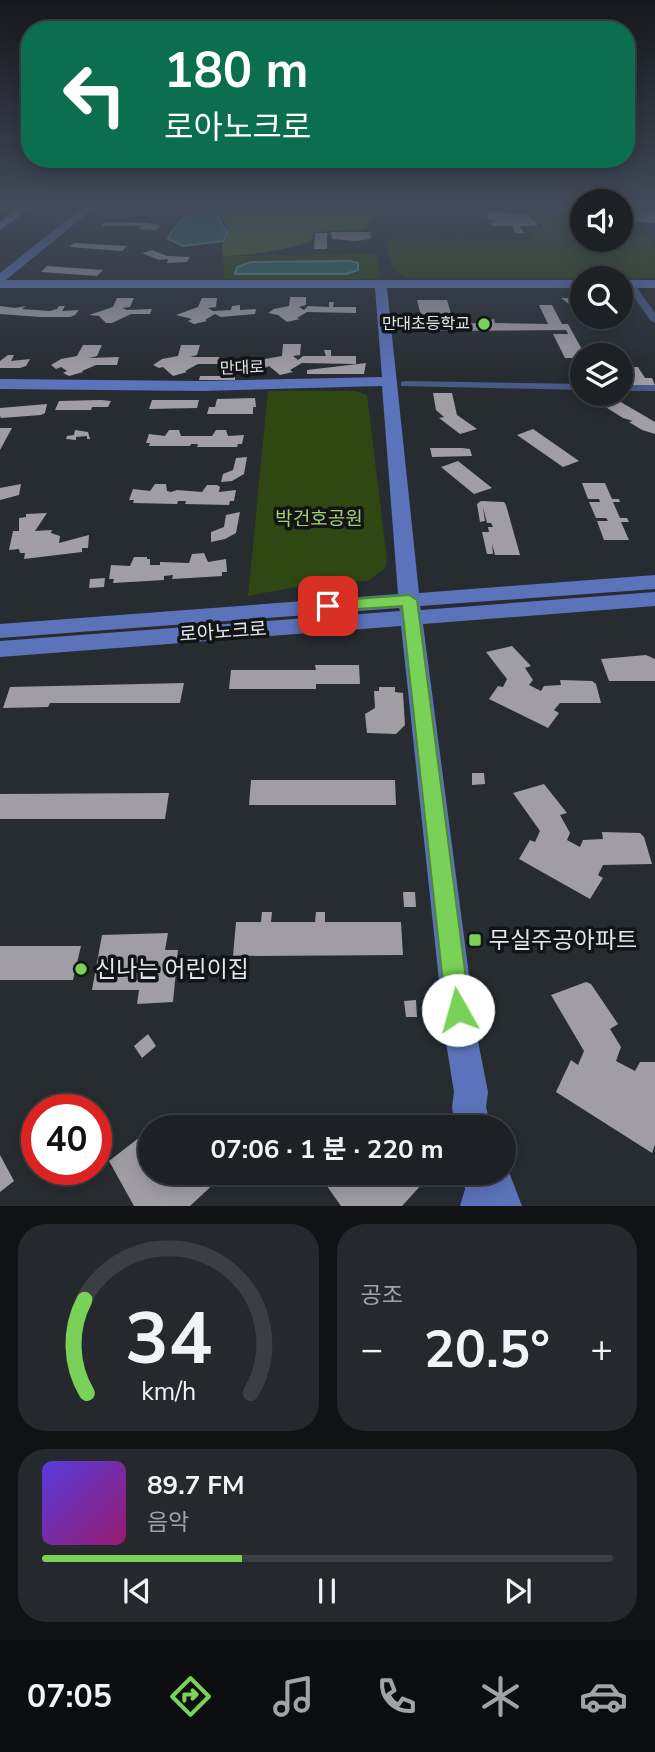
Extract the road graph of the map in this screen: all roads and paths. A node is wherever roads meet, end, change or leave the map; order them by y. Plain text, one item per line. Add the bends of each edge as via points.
1 (20, 263) edge
2 (0, 281) edge
3 (570, 284) edge
4 (633, 284) edge
5 (655, 284) edge
6 (381, 285) junction
7 (633, 291) edge
8 (651, 310) edge
9 (655, 320) edge
10 (397, 383) junction
11 (0, 384) edge
12 (570, 387) edge
13 (633, 388) edge
14 (655, 388) edge
15 (655, 582) edge
16 (655, 599) edge
17 (411, 609) junction
18 (0, 631) edge
19 (0, 649) edge
20 (471, 1091) junction
21 (471, 1115) edge
22 (482, 1115) edge
23 (483, 1185) edge
24 (496, 1185) edge
25 (479, 1206) edge
26 (502, 1206) edge

1 - 2 street
2 - 6 street
3 - 6 street
4 - 5 street
6 - 10 street
7 - 8 street
8 - 9 street
10 - 11 street, 만대로
10 - 12 street
10 - 17 street
13 - 14 street
15 - 17 street, 로아노크로
16 - 17 street, 로아노크로
17 - 18 street, 로아노크로
17 - 19 street, 로아노크로
17 - 20 street
20 - 21 street
20 - 22 street
23 - 25 street
24 - 26 street

